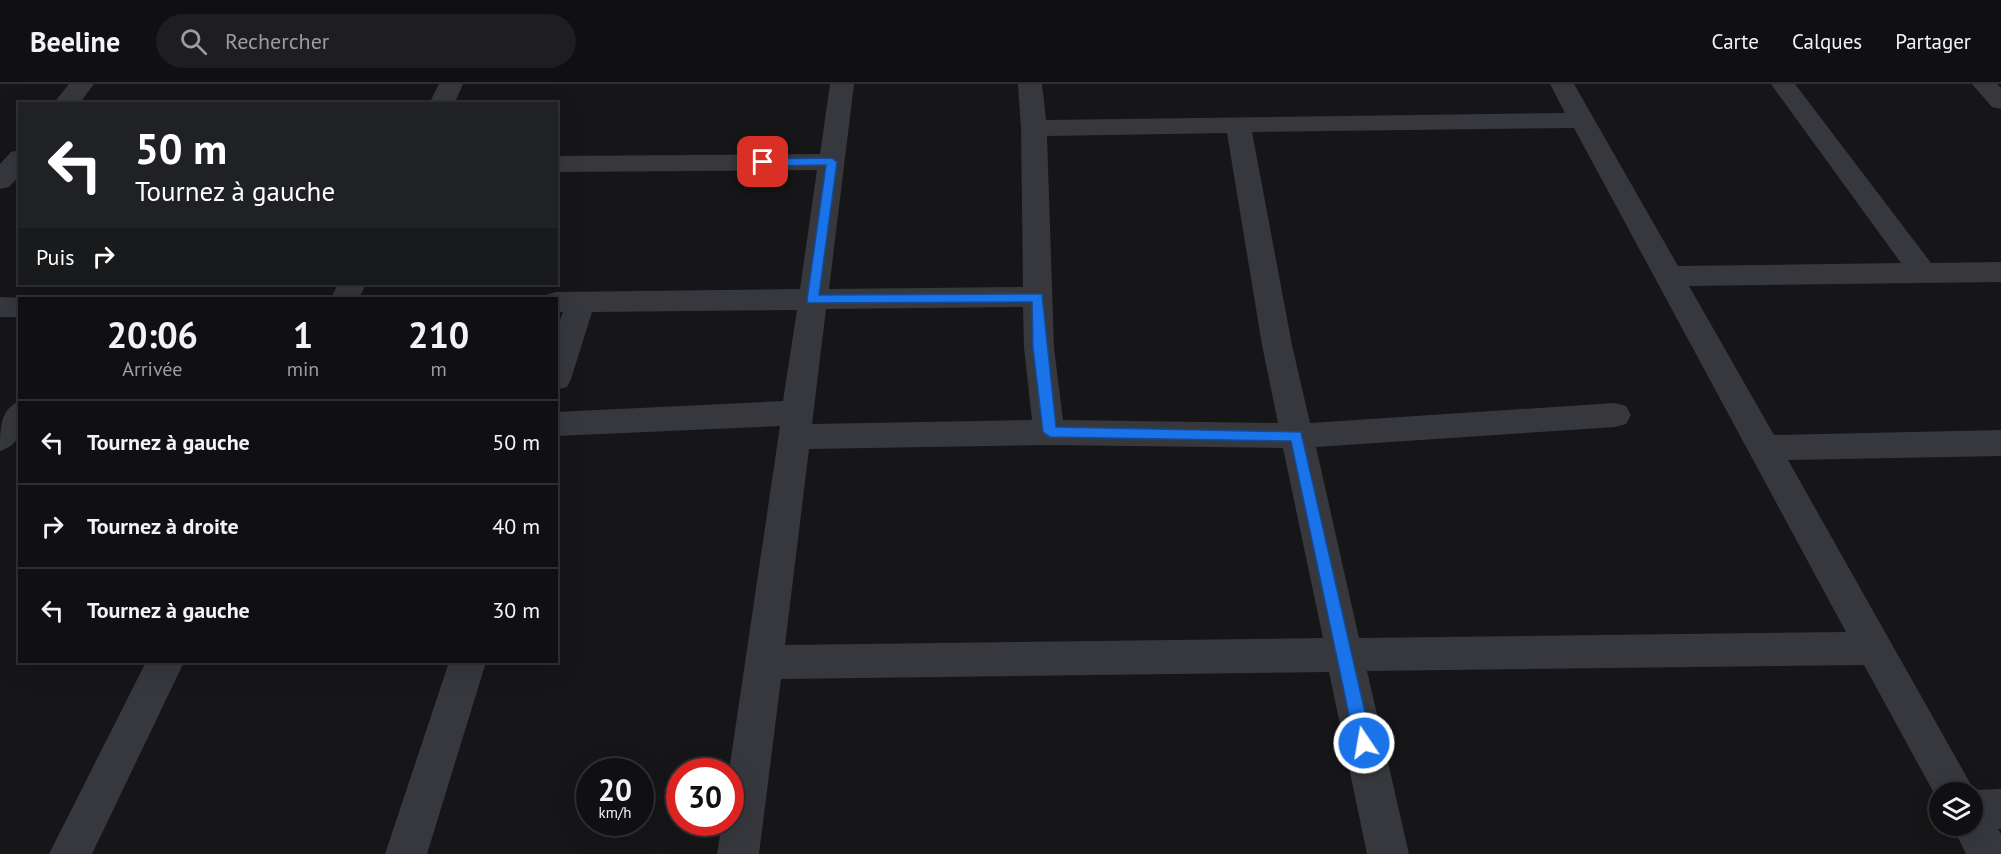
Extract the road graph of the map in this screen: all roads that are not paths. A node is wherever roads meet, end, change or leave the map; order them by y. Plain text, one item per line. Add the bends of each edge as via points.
1 (82, 84) edge
2 (451, 84) edge
3 (842, 84) edge
4 (1030, 84) edge
5 (1562, 84) edge
6 (1783, 84) edge
7 (1984, 84) edge
8 (67, 102) edge
9 (442, 102) edge
10 (2001, 102) edge
11 (1582, 120) junction
12 (1238, 126) junction
13 (1034, 128) junction
14 (832, 162) junction
15 (558, 164) edge
16 (2001, 272) edge
17 (1924, 274) junction
18 (1667, 276) junction
19 (1038, 297) junction
20 (813, 300) junction
21 (569, 302) edge
22 (0, 307) edge
23 (18, 307) edge
24 (558, 367) edge
25 (18, 416) edge
26 (1615, 416) dead end
27 (558, 424) edge
28 (796, 425) junction
29 (1050, 432) junction
30 (1296, 436) junction
31 (0, 438) edge
32 (2001, 443) edge
33 (1763, 448) junction
34 (1875, 648) junction
35 (1344, 655) junction
36 (764, 662) junction
37 (165, 663) edge
38 (467, 663) edge
39 (1949, 782) edge
40 (2001, 809) edge
41 (1983, 810) edge
42 (1979, 836) edge
43 (70, 854) edge
44 (406, 854) edge
45 (738, 854) edge
46 (1388, 854) edge
47 (1989, 854) edge

1 - 8 street
2 - 9 street
3 - 14 street
4 - 13 street
5 - 11 street
6 - 17 street
7 - 10 street
11 - 12 street
11 - 18 street
12 - 13 street
12 - 30 street
13 - 19 street
14 - 15 street
14 - 20 street
16 - 17 street
17 - 18 street
18 - 33 street
19 - 20 street
19 - 29 street
20 - 21 street
20 - 28 street
21 - 24 street
22 - 23 street
25 - 31 street
26 - 30 street
27 - 28 street
28 - 29 street
28 - 36 street
29 - 30 street
30 - 35 street
32 - 33 street
33 - 34 street
34 - 35 street
34 - 39 street
35 - 36 street
35 - 46 street
36 - 45 street
37 - 43 street
38 - 44 street
40 - 41 street
42 - 47 street

